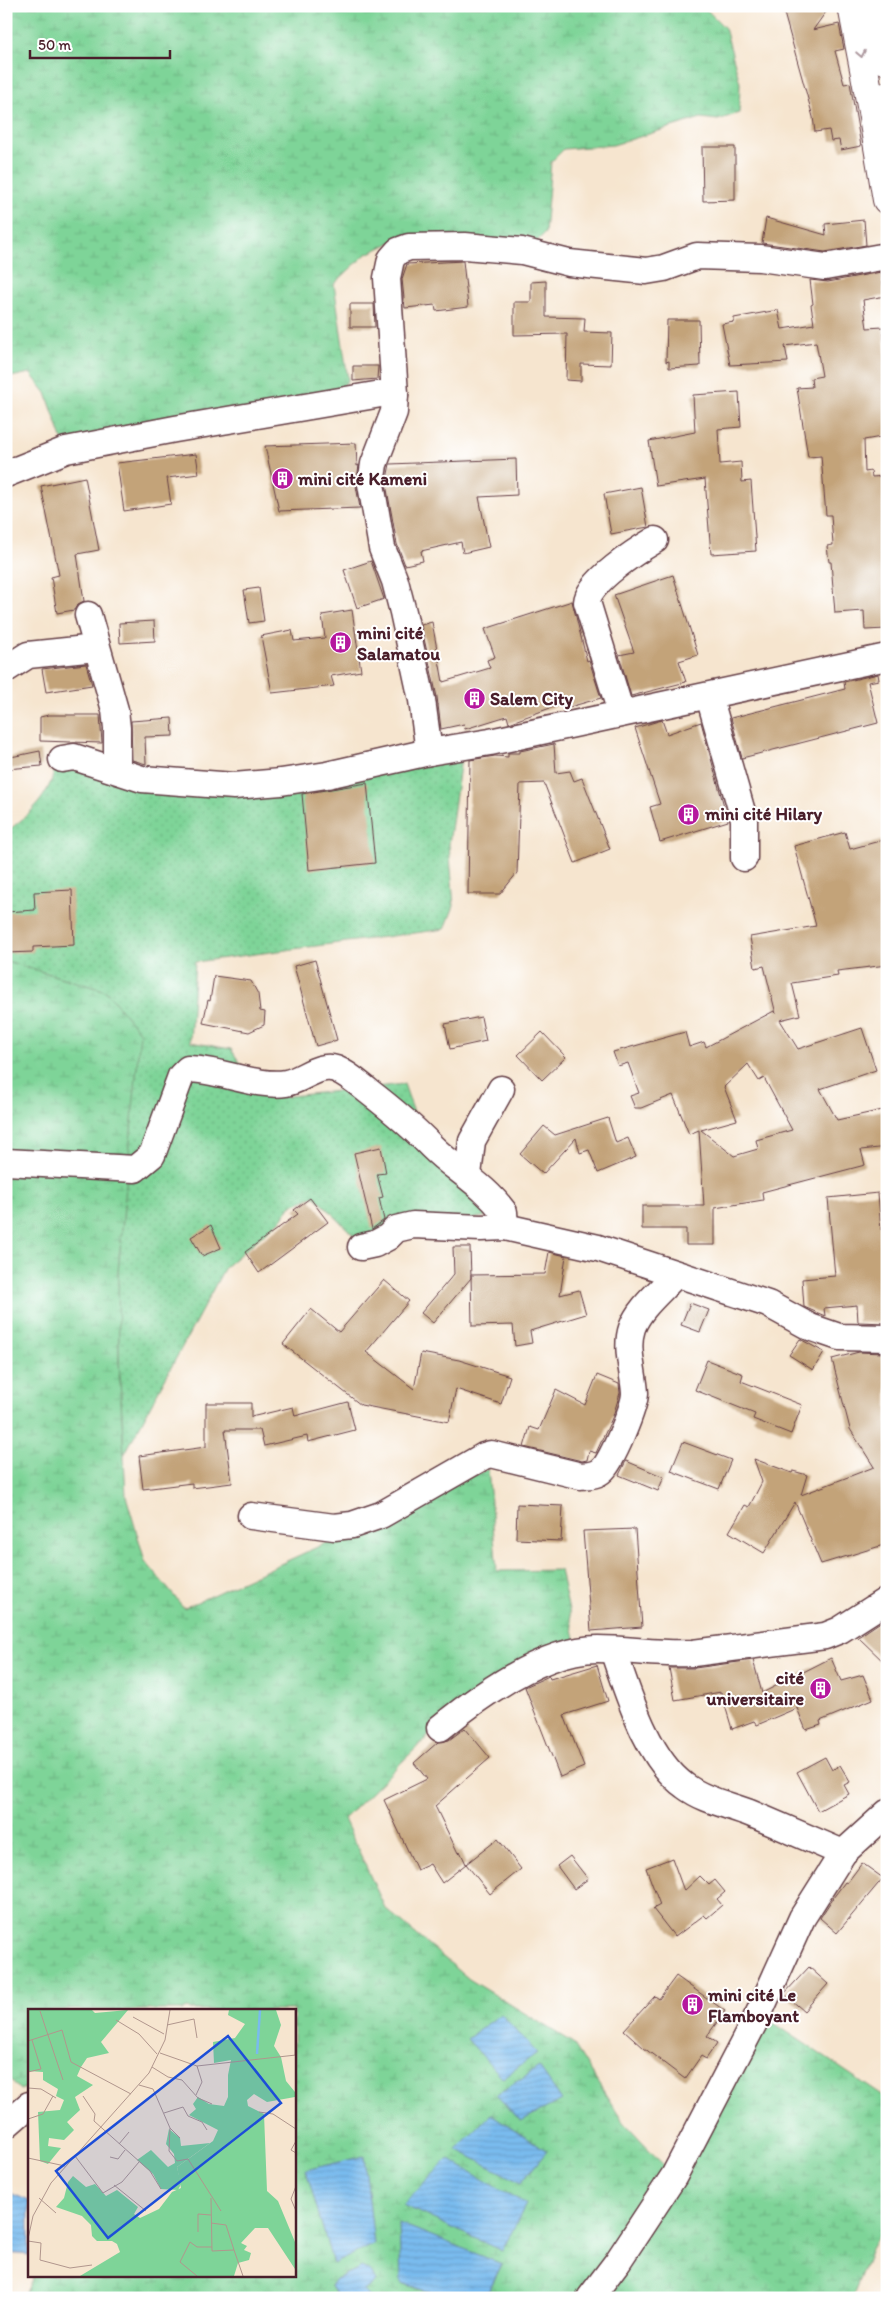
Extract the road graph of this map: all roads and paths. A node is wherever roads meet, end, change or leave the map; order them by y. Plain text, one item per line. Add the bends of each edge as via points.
1 (852, 6) edge
2 (875, 6) edge
3 (887, 61) edge
4 (879, 100) edge
5 (887, 200) edge
6 (887, 256) edge
7 (395, 394) junction
8 (6, 474) edge
9 (655, 540) dead end
10 (88, 615) dead end
11 (96, 648) junction
12 (887, 657) edge
13 (6, 669) edge
14 (709, 696) junction
15 (621, 713) junction
16 (429, 752) junction
17 (62, 759) dead end
18 (117, 770) junction
19 (744, 858) dead end
20 (501, 1089) dead end
21 (6, 1162) edge
22 (468, 1175) junction
23 (505, 1227) junction
24 (361, 1247) dead end
25 (675, 1275) junction
26 (887, 1338) edge
27 (251, 1516) dead end
28 (887, 1600) edge
29 (613, 1650) junction
30 (440, 1728) dead end
31 (887, 1813) edge
32 (843, 1853) junction
33 (28, 2106) edge
34 (6, 2125) edge
35 (590, 2298) edge

1 -> 4 main road
2 - 3 main road
4 - 5 main road
6 - 7 street via 824,267 760,258 697,256 646,271 569,263 522,251 465,246 409,247 398,251 391,259 387,278
7 - 8 street via 66,450
7 - 16 street via 394,412 374,464 371,484 382,548 403,612 422,700
9 - 15 street via 630,556 598,584 587,602
10 - 11 street
11 - 13 street via 28,655
11 - 18 street via 117,721
12 - 14 street
14 - 15 street
14 - 19 street via 744,819
15 - 16 street
16 - 18 street via 326,775 234,786 142,779
17 - 18 street via 74,757
20 - 22 street via 472,1141
21 - 22 street via 135,1168 152,1155 181,1076 188,1069 286,1083 329,1068 349,1076 369,1091
22 - 23 street via 504,1212
23 - 24 street via 413,1224 396,1229 376,1244
23 - 25 street via 598,1248
25 - 26 street via 768,1304 810,1327 839,1337
25 - 27 street via 639,1315 631,1329 633,1408 603,1470 581,1476 491,1454 381,1515 352,1525 334,1527
28 - 29 street via 825,1636 675,1654
29 - 30 street via 573,1651 514,1676 477,1698
29 - 32 street via 640,1725 666,1768 684,1786 705,1798 750,1813
31 - 32 street
32 - 35 street via 802,1918 759,2012 674,2176
33 - 34 street

